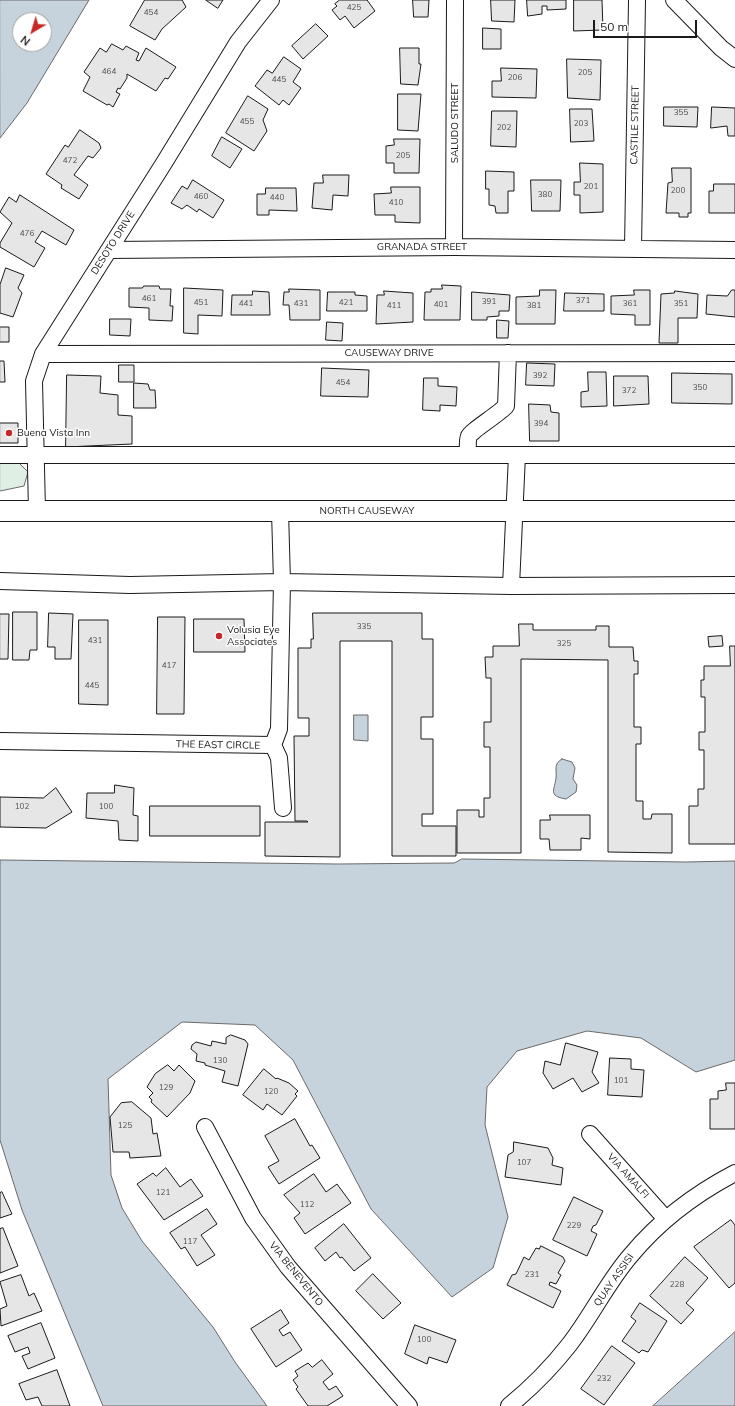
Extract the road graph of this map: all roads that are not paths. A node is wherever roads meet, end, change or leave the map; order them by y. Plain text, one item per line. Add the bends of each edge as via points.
1 (271, 0) edge
2 (455, 0) edge
3 (637, 0) edge
4 (674, 0) edge
5 (735, 59) edge
6 (454, 247) junction
7 (633, 249) junction
8 (109, 250) junction
9 (735, 250) edge
10 (508, 353) junction
11 (735, 353) edge
12 (43, 354) junction
13 (0, 455) edge
14 (36, 455) junction
15 (468, 455) junction
16 (517, 455) junction
17 (735, 455) edge
18 (0, 511) edge
19 (37, 511) junction
20 (280, 511) junction
21 (516, 511) junction
22 (735, 511) edge
23 (0, 581) edge
24 (282, 582) junction
25 (735, 585) edge
26 (511, 586) junction
27 (0, 741) edge
28 (273, 746) junction
29 (283, 808) dead end
30 (205, 1128) dead end
31 (590, 1134) dead end
32 (735, 1173) edge
33 (665, 1218) junction
34 (409, 1406) edge
35 (509, 1406) edge

1 - 8 street, DESOTO DRIVE via 238,42
2 - 6 street, SALUDO STREET
3 - 7 street, CASTILE STREET
4 - 5 street
6 - 7 street, GRANADA STREET
6 - 8 street, GRANADA STREET
7 - 9 street, GRANADA STREET
8 - 12 street, DESOTO DRIVE
10 - 11 street, CAUSEWAY DRIVE
10 - 12 street, CAUSEWAY DRIVE
10 - 15 street via 506,406 494,418 471,432 468,436
12 - 14 street, DESOTO DRIVE via 34,381
13 - 14 street
14 - 15 street
14 - 19 street, DESOTO DRIVE
15 - 16 street
16 - 17 street
16 - 21 street
18 - 19 main road, NORTH CAUSEWAY
19 - 20 main road, NORTH CAUSEWAY
20 - 21 main road, NORTH CAUSEWAY
20 - 24 street, THE EAST CIRCLE
21 - 22 main road, NORTH CAUSEWAY
21 - 26 street
23 - 24 street via 130,585
24 - 26 street
24 - 28 street, THE EAST CIRCLE via 280,729
25 - 26 street
27 - 28 street, THE EAST CIRCLE
28 - 29 street via 279,758
30 - 34 street, VIA BENEVENTO via 253,1218 288,1267
31 - 33 street, VIA AMALFI
32 - 33 street, QUAY ASSISI via 712,1185
33 - 35 street, QUAY ASSISI via 630,1256 569,1346 530,1388

